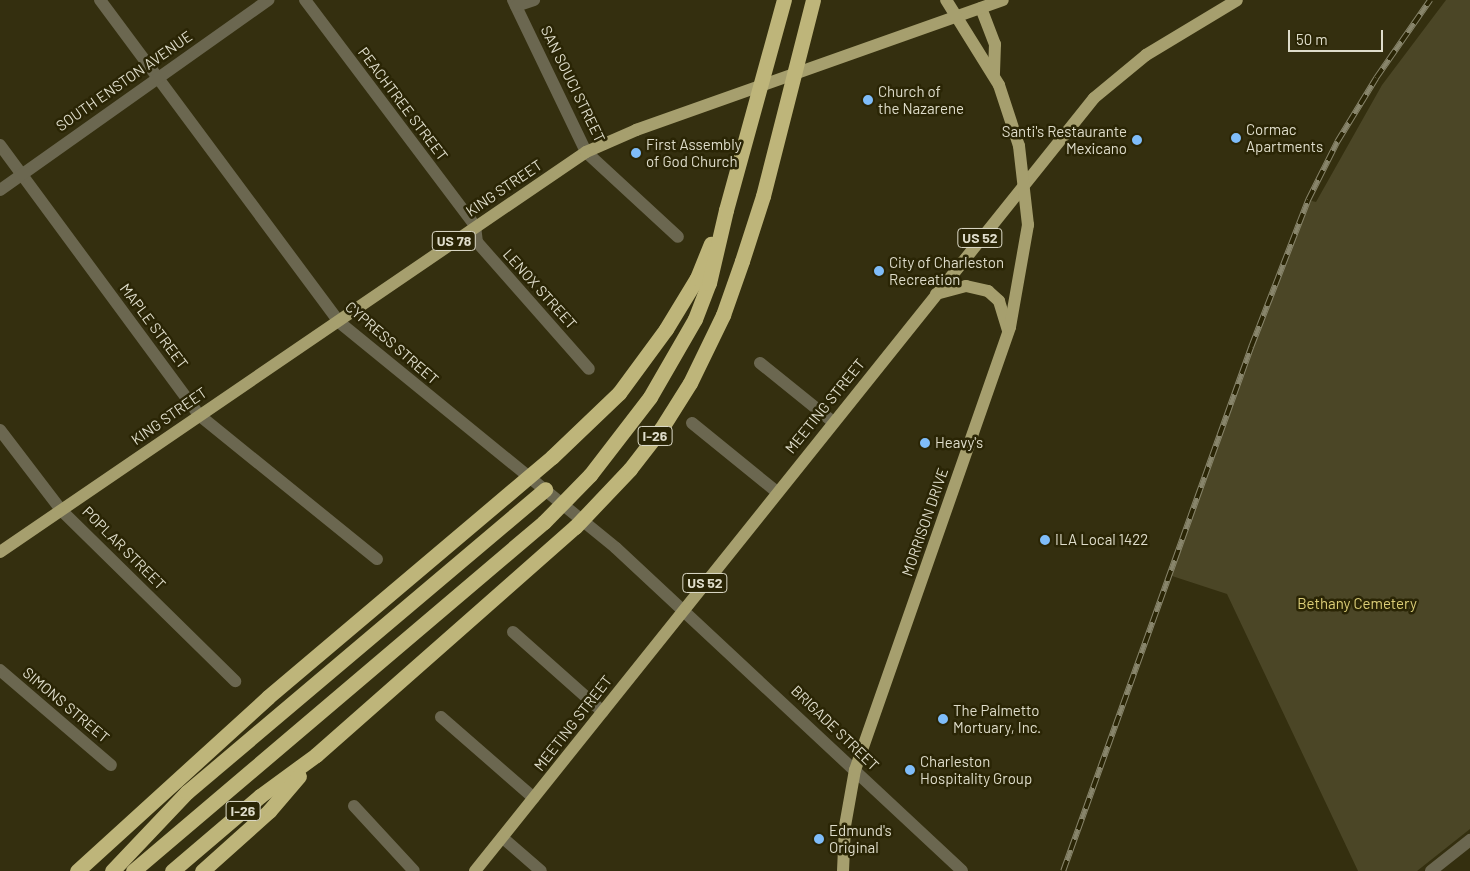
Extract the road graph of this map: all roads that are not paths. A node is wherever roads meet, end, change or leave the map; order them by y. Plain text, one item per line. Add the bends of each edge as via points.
1 (100, 0) edge
2 (268, 0) edge
3 (305, 0) edge
4 (534, 0) edge
5 (784, 0) edge
6 (812, 0) edge
7 (946, 0) edge
8 (1003, 0) edge
9 (1237, 0) edge
10 (515, 3) edge
11 (981, 8) junction
12 (954, 18) junction
13 (994, 75) junction
14 (158, 77) junction
15 (0, 146) edge
16 (586, 152) junction
17 (22, 175) junction
18 (1024, 181) junction
19 (0, 190) edge
20 (726, 210) junction
21 (475, 226) junction
22 (678, 238) dead end
23 (936, 294) junction
24 (338, 322) junction
25 (1008, 333) junction
26 (760, 363) dead end
27 (589, 369) dead end
28 (199, 415) junction
29 (833, 422) junction
30 (692, 423) dead end
31 (0, 430) edge
32 (545, 489) junction
33 (778, 492) junction
34 (62, 510) junction
35 (0, 552) edge
36 (377, 559) dead end
37 (684, 609) junction
38 (513, 632) dead end
39 (0, 670) edge
40 (235, 680) dead end
41 (603, 712) junction
42 (441, 717) dead end
43 (316, 755) junction
44 (111, 764) dead end
45 (855, 770) junction
46 (534, 798) junction
47 (354, 806) dead end
48 (503, 838) junction
49 (1470, 840) edge
50 (77, 871) edge
51 (112, 871) edge
52 (134, 871) edge
53 (172, 871) edge
54 (202, 871) edge
55 (414, 871) edge
56 (475, 871) edge
57 (541, 871) edge
58 (843, 871) edge
59 (962, 871) edge
60 (1431, 871) edge

1 - 14 street, CYPRESS STREET
2 - 14 street, SOUTH ENSTON AVENUE
3 - 21 street, PEACHTREE STREET
4 - 10 street
5 - 20 highway, I-26
6 - 43 highway, I-26 via 763,196 723,315 690,383 661,429 630,469 575,527
7 - 12 main road
8 - 11 main road, KING STREET / US 78
9 - 18 main road, MEETING STREET / US 52 via 1199,20 1146,55 1094,98
10 - 16 street, SAN SOUCI STREET
11 - 12 main road, KING STREET / US 78
11 - 13 main road via 995,44
12 - 13 main road
12 - 16 main road, KING STREET / US 78 via 636,130
13 - 18 main road, MORRISON DRIVE via 1019,146
14 - 17 street, SOUTH ENSTON AVENUE
14 - 24 street, CYPRESS STREET
15 - 17 street, MAPLE STREET
16 - 21 main road, KING STREET / US 78
16 - 22 street, SAN SOUCI STREET
17 - 19 street, SOUTH ENSTON AVENUE
17 - 28 street, MAPLE STREET
18 - 23 main road, MEETING STREET / US 52
18 - 25 main road, MORRISON DRIVE via 1028,225
20 - 50 highway via 697,278 666,329 619,393 552,456 268,698
20 - 52 highway, I-26 via 710,283 695,319 650,397 590,475 544,522
21 - 24 main road, KING STREET / US 78
21 - 27 street, LENOX STREET via 477,242
23 - 25 main road via 966,286 988,291 999,301
23 - 29 main road, MEETING STREET / US 52
24 - 28 main road, KING STREET / US 78
24 - 32 street, CYPRESS STREET
25 - 45 main road, MORRISON DRIVE
26 - 29 street
28 - 34 main road, KING STREET / US 78
28 - 36 street, MAPLE STREET
29 - 33 main road, MEETING STREET / US 52
30 - 33 street
31 - 34 street, POPLAR STREET
32 - 37 street, CYPRESS STREET
32 - 51 highway via 187,792
33 - 37 main road, MEETING STREET / US 52
34 - 35 main road, KING STREET / US 78
34 - 40 street, POPLAR STREET
37 - 41 main road, MEETING STREET / US 52
37 - 45 street, BRIGADE STREET
38 - 41 street
39 - 44 street, SIMONS STREET
41 - 46 main road, MEETING STREET / US 52
42 - 46 street
43 - 53 highway, I-26 via 260,796
43 - 54 highway via 269,811
45 - 58 main road, MORRISON DRIVE via 845,826
45 - 59 street, BRIGADE STREET
46 - 48 main road, MEETING STREET / US 52
47 - 55 street
48 - 56 main road, MEETING STREET / US 52
48 - 57 street
49 - 60 street

